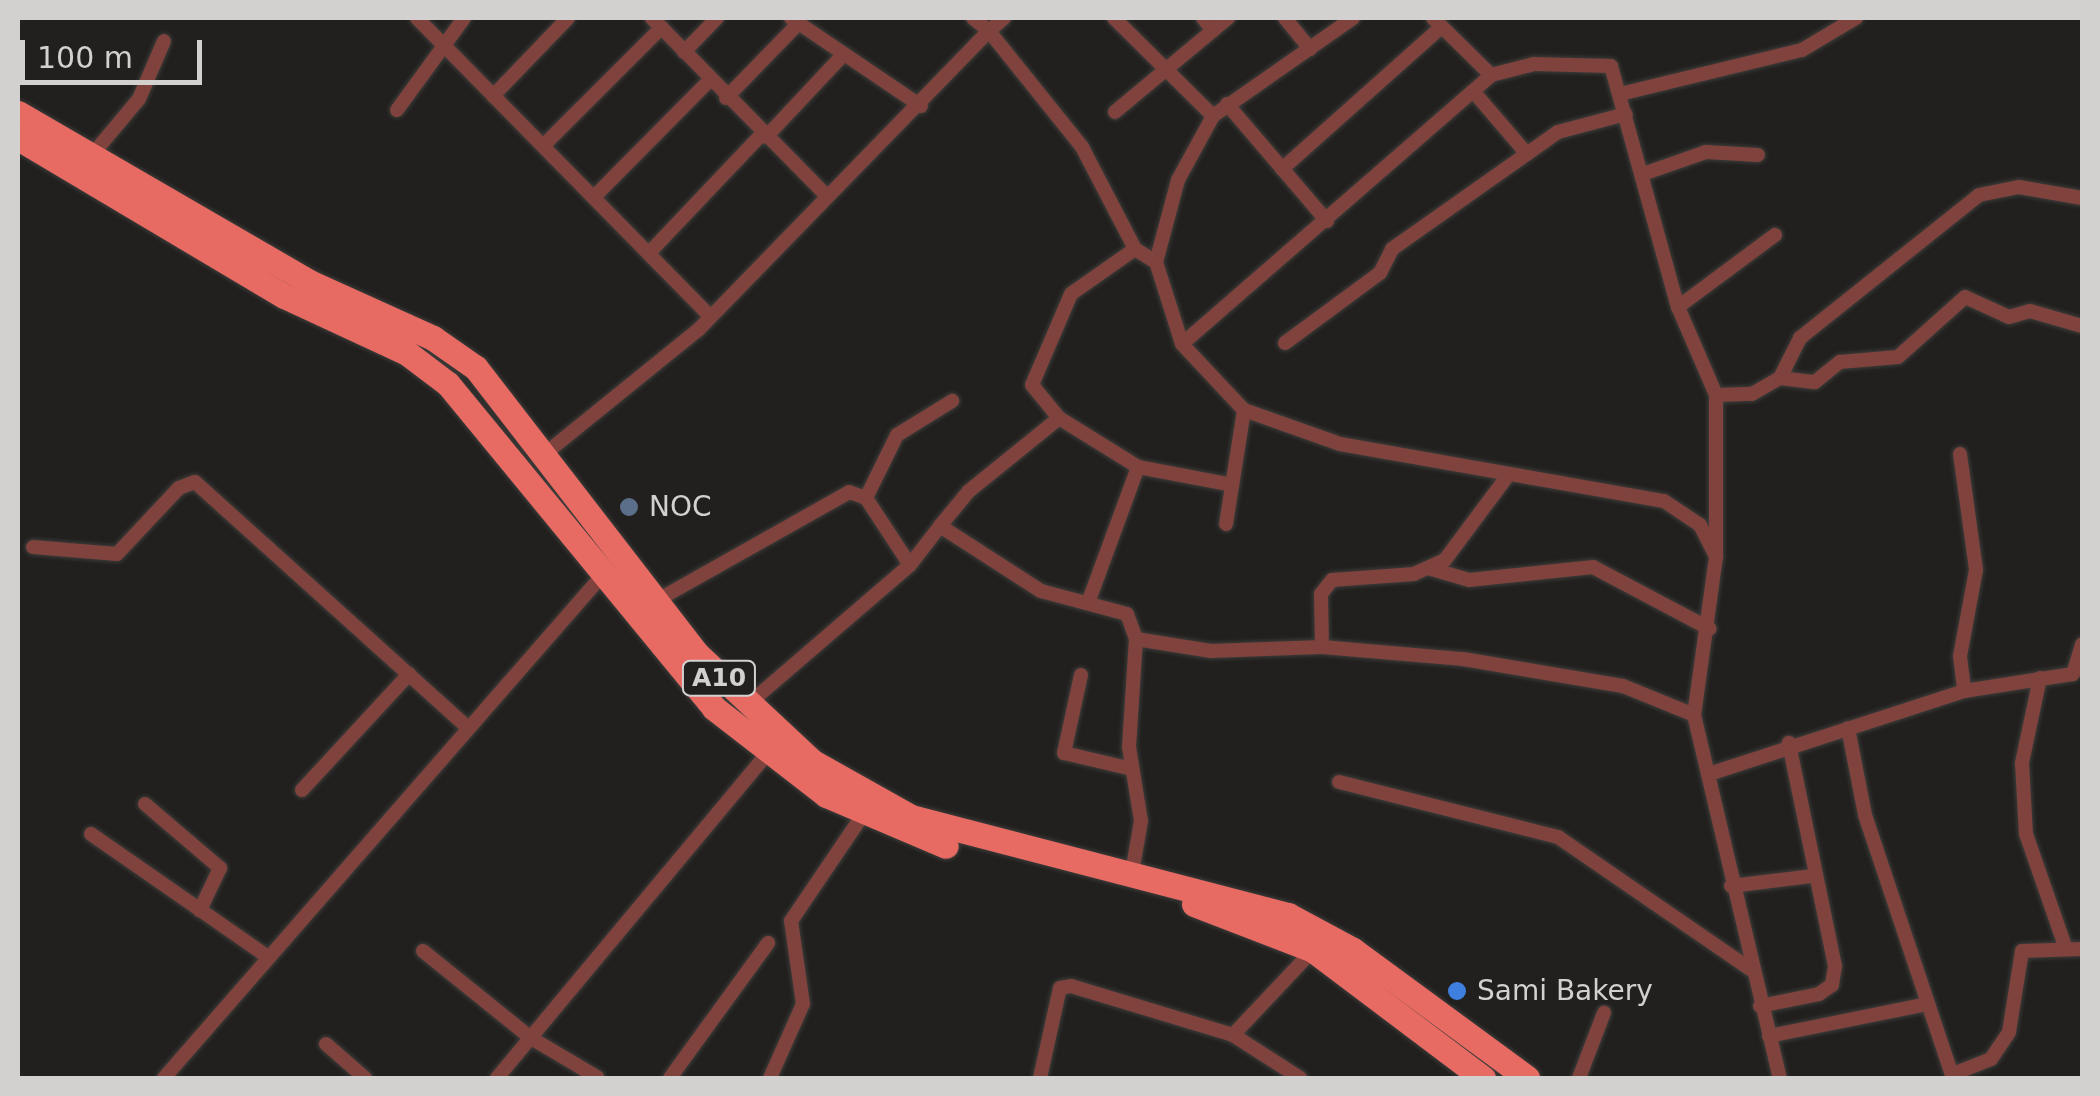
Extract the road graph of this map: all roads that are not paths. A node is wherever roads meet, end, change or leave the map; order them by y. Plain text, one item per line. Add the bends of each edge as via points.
1 (418, 18) edge
2 (464, 18) edge
3 (717, 18) edge
4 (972, 18) edge
5 (1004, 18) edge
6 (1114, 18) edge
7 (1202, 18) edge
8 (1228, 18) edge
9 (1285, 18) edge
10 (1353, 18) edge
11 (1856, 18) edge
12 (564, 19) edge
13 (795, 20) edge
14 (657, 22) edge
15 (1436, 23) edge
16 (1214, 31) junction
17 (989, 32) junction
18 (443, 39) junction
19 (164, 40) dead end
20 (1310, 48) junction
21 (684, 52) junction
22 (844, 54) junction
23 (1162, 72) junction
24 (1491, 76) junction
25 (709, 81) junction
26 (1473, 91) junction
27 (1620, 94) junction
28 (493, 96) junction
29 (726, 98) junction
30 (1227, 104) junction
31 (921, 106) junction
32 (397, 110) dead end
33 (1115, 112) dead end
34 (18, 113) edge
35 (1626, 114) junction
36 (1213, 116) junction
37 (764, 135) junction
38 (18, 138) edge
39 (545, 144) junction
40 (1527, 154) junction
41 (92, 155) junction
42 (1758, 155) dead end
43 (1282, 169) junction
44 (1643, 174) junction
45 (596, 195) junction
46 (827, 196) junction
47 (2082, 198) edge
48 (1326, 221) junction
49 (1775, 235) dead end
50 (210, 241) junction
51 (1134, 249) junction
52 (650, 252) junction
53 (1156, 262) junction
54 (1678, 307) junction
55 (710, 316) junction
56 (2082, 326) edge
57 (1285, 343) dead end
58 (1182, 344) junction
59 (1780, 378) junction
60 (1716, 395) junction
61 (952, 400) dead end
62 (1244, 410) junction
63 (1058, 418) junction
64 (1960, 454) dead end
65 (541, 457) junction
66 (1138, 467) junction
67 (1509, 474) junction
68 (1232, 485) junction
69 (866, 498) junction
70 (1226, 524) dead end
71 (940, 526) junction
72 (33, 547) dead end
73 (1716, 558) junction
74 (612, 564) junction
75 (910, 565) junction
76 (1428, 568) junction
77 (654, 602) junction
78 (1088, 603) junction
79 (1710, 629) junction
80 (1136, 639) junction
81 (2082, 644) edge
82 (1322, 648) junction
83 (409, 674) junction
84 (1080, 675) dead end
85 (2040, 678) junction
86 (1964, 690) junction
87 (746, 707) junction
88 (1694, 714) junction
89 (466, 726) junction
90 (1848, 728) junction
91 (1789, 743) junction
92 (766, 755) junction
93 (1132, 769) junction
94 (1709, 774) junction
95 (1339, 782) dead end
96 (302, 790) dead end
97 (145, 804) dead end
98 (862, 816) junction
99 (91, 834) dead end
100 (986, 849) junction
101 (1132, 874) junction
102 (1813, 876) junction
103 (1731, 886) junction
104 (200, 910) junction
105 (768, 944) dead end
106 (2082, 948) edge
107 (2066, 949) junction
108 (1313, 950) junction
109 (423, 951) dead end
110 (268, 957) junction
111 (1750, 969) junction
112 (1927, 1004) junction
113 (1760, 1006) junction
114 (1604, 1012) dead end
115 (1233, 1035) junction
116 (1769, 1036) junction
117 (531, 1038) junction
118 (326, 1044) dead end
119 (1953, 1076) edge
120 (597, 1077) edge
121 (164, 1078) edge
122 (365, 1078) edge
123 (498, 1078) edge
124 (670, 1078) edge
125 (770, 1078) edge
126 (1040, 1078) edge
127 (1300, 1078) edge
128 (1483, 1078) edge
129 (1527, 1078) edge
130 (1579, 1078) edge
131 (1780, 1078) edge

1 - 18 street
2 - 18 street
3 - 21 street
4 - 17 street
5 - 17 street
6 - 23 street
7 - 16 street
8 - 16 street
9 - 20 street
10 - 20 street
11 - 27 street via 1802,50
12 - 28 street
13 - 22 street
13 - 29 street
14 - 21 street
14 - 39 street
15 - 24 street
15 - 43 street
16 - 23 street
17 - 31 street
17 - 51 street via 1082,147
18 - 28 street
18 - 32 street
19 - 41 street via 139,99
20 - 30 street
21 - 25 street
22 - 31 street
22 - 37 street
23 - 33 street
23 - 36 street
24 - 26 street
24 - 27 street via 1534,64 1606,64
25 - 29 street
25 - 45 street
26 - 40 street
26 - 48 street
27 - 35 street
28 - 39 street
29 - 37 street
30 - 36 street
30 - 43 street
31 - 46 street
34 - 41 highway, A10
35 - 40 street via 1558,132
35 - 44 street
36 - 53 street via 1178,180
37 - 46 street
37 - 52 street
38 - 50 highway, A10
39 - 45 street
40 - 57 street via 1392,250 1380,273
41 - 50 highway, A10
42 - 44 street via 1706,152
43 - 48 street
44 - 54 street
45 - 52 street
46 - 55 street
47 - 59 street via 2019,187 1979,195 1800,338
48 - 58 street
49 - 54 street
50 - 65 highway, A10 via 434,338 476,368
50 - 74 highway, A10 via 407,353 448,384
51 - 53 street
51 - 63 street via 1071,294 1034,373 1032,385
52 - 55 street
53 - 58 street
54 - 60 street
55 - 65 street
56 - 59 street via 2030,311 2009,317 1965,298 1898,357 1840,362 1815,382
58 - 62 street
59 - 60 street via 1752,394
60 - 73 street
61 - 69 street via 897,435
62 - 67 street via 1340,444
62 - 68 street
63 - 66 street
63 - 71 street via 969,490
64 - 86 street via 1976,570 1960,656
65 - 74 highway, A10
66 - 68 street
66 - 78 street
67 - 73 street via 1664,501 1700,525
67 - 76 street via 1445,560
68 - 70 street
69 - 75 street
69 - 77 street via 849,492
71 - 75 street
71 - 78 street via 997,569
72 - 83 street via 117,554 179,488 196,482
73 - 79 street
74 - 77 highway, A10
74 - 89 street
74 - 92 highway, A10 via 676,666
75 - 87 street
76 - 79 street via 1468,580 1594,566
76 - 82 street via 1332,580 1321,594
77 - 87 highway, A10
78 - 80 street via 1127,614
79 - 88 street
80 - 82 street via 1211,651
80 - 93 street
81 - 85 street via 2072,674
82 - 88 street via 1463,659 1605,683
83 - 89 street
83 - 96 street
84 - 93 street via 1064,753
85 - 86 street
85 - 107 street via 2022,763 2026,834
86 - 90 street via 1908,715
87 - 100 highway, A10 via 879,802
88 - 94 street
89 - 110 street
90 - 91 street
90 - 112 street via 1865,815
91 - 94 street
91 - 102 street
92 - 98 highway, A10
92 - 117 street
93 - 101 street via 1141,821
94 - 103 street
95 - 111 street via 1558,837
97 - 104 street via 220,868
98 - 100 highway, A10
98 - 125 street via 791,920 803,1004
99 - 104 street
100 - 101 highway, A10
100 - 108 highway, A10 via 1214,908
101 - 129 highway, A10 via 1288,914 1353,950
102 - 103 street
102 - 113 street via 1828,922 1832,985
103 - 111 street
104 - 110 street
105 - 124 street
106 - 107 street
107 - 119 street via 2022,951 2008,1032 1991,1059
108 - 115 street
108 - 128 highway, A10
109 - 117 street
110 - 121 street
111 - 113 street
112 - 116 street
112 - 119 street
113 - 116 street
114 - 130 street
115 - 126 street via 1060,988
115 - 127 street
116 - 131 street
117 - 120 street
117 - 123 street
118 - 122 street

